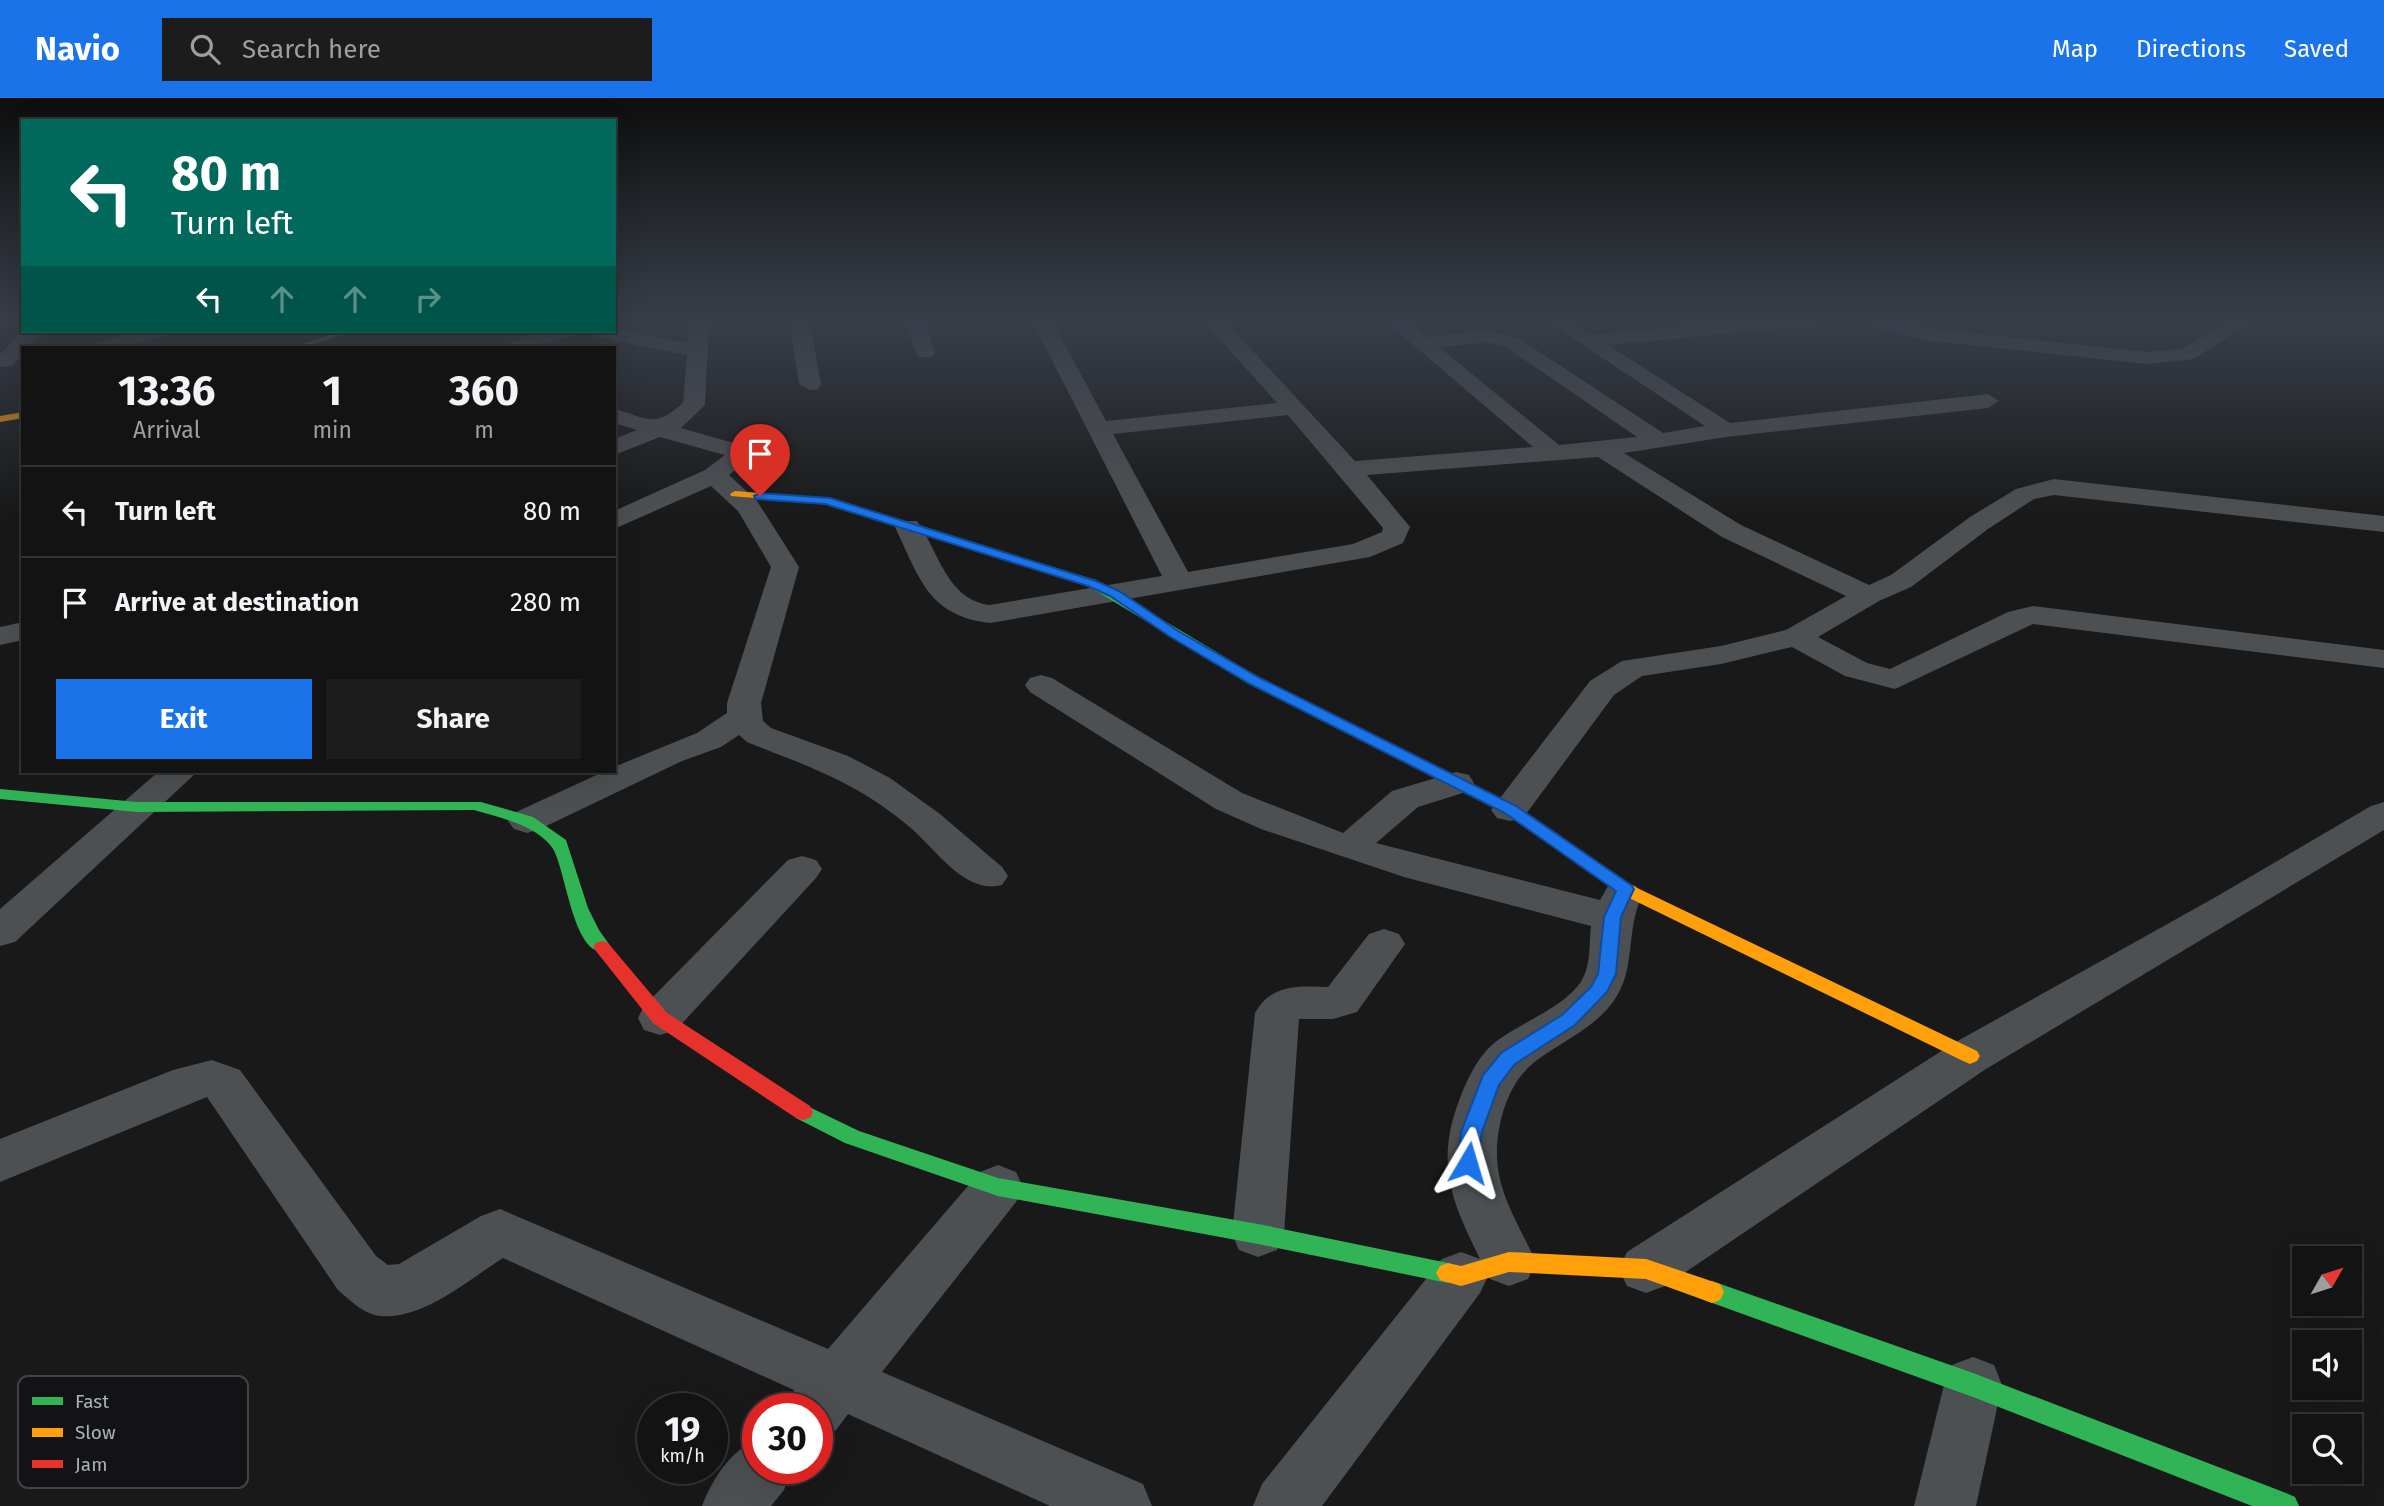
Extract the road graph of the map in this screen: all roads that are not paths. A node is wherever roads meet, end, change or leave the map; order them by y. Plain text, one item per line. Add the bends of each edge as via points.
1 (695, 385) edge
2 (1076, 385) edge
3 (1273, 385) edge
4 (1472, 385) edge
5 (1573, 385) edge
6 (1656, 385) edge
7 (1989, 401) dead end
8 (1294, 408) junction
9 (21, 415) edge
10 (616, 416) edge
11 (0, 419) edge
12 (21, 424) edge
13 (660, 427) junction
14 (0, 429) edge
15 (1099, 429) junction
16 (1726, 430) junction
17 (1658, 440) junction
18 (616, 447) edge
19 (1603, 449) junction
20 (1553, 452) junction
21 (1349, 469) junction
22 (725, 484) junction
23 (2320, 517) junction
24 (616, 520) edge
25 (2384, 524) edge
26 (908, 527) junction
27 (2384, 536) edge
28 (1179, 582) junction
29 (1114, 594) junction
30 (1869, 595) junction
31 (21, 631) edge
32 (0, 636) edge
33 (1796, 637) junction
34 (2384, 659) edge
35 (1041, 685) dead end
36 (743, 718) junction
37 (178, 773) edge
38 (1456, 783) junction
39 (0, 794) edge
40 (136, 807) junction
41 (1510, 810) junction
42 (2384, 814) edge
43 (527, 821) junction
44 (1350, 847) junction
45 (802, 869) dead end
46 (988, 876) dead end
47 (1619, 903) junction
48 (0, 932) edge
49 (1384, 944) dead end
50 (660, 1018) junction
51 (1970, 1056) junction
52 (0, 1161) edge
53 (998, 1187) junction
54 (1258, 1234) junction
55 (1485, 1269) junction
56 (1646, 1269) junction
57 (1973, 1385) junction
58 (824, 1393) edge
59 (830, 1393) edge
60 (833, 1397) edge
61 (750, 1484) edge
62 (733, 1506) edge
63 (1121, 1506) edge
64 (1284, 1506) edge
65 (1945, 1506) edge
66 (2286, 1506) edge

1 - 13 street via 694,405 687,414
2 - 15 street
3 - 8 street
4 - 20 street
5 - 17 street
6 - 16 street
7 - 16 street
8 - 15 street
8 - 21 street
9 - 11 street
10 - 13 street
12 - 14 street
13 - 18 street
13 - 22 street via 740,450 742,456
15 - 28 street
16 - 17 street
17 - 19 street
19 - 20 street
19 - 30 street via 1636,473 1813,574
20 - 21 street
21 - 28 street via 1397,527 1393,537 1360,551
22 - 24 street
22 - 26 street via 826,501
22 - 36 street via 748,507 785,567
23 - 25 street
23 - 27 street
23 - 30 street via 2086,489 2038,489 1979,523 1900,581
26 - 29 street via 1092,583
26 - 29 street via 935,578 954,603 968,611 990,614
28 - 29 street
29 - 38 street via 1255,681
30 - 33 street
31 - 32 street
33 - 34 street via 1883,679 1895,679 2033,615
33 - 41 street via 1721,655 1633,668 1602,688
35 - 44 street via 1229,801
36 - 43 street via 709,740
36 - 46 street via 759,735 862,775
37 - 40 street
38 - 41 street
38 - 44 street via 1405,799
39 - 40 street
40 - 43 street via 475,805
40 - 48 street
41 - 47 street
42 - 51 street
43 - 50 street via 560,844 591,933
44 - 47 street
45 - 50 street
47 - 51 street
47 - 55 street via 1607,974 1598,992 1568,1020 1508,1058 1490,1081 1471,1132 1468,1163 1479,1200
49 - 54 street via 1341,1001 1294,1000 1283,1004 1277,1013
50 - 53 street via 792,1107 852,1137
51 - 56 street
52 - 58 street via 212,1078 223,1083 357,1273 379,1291 407,1288 500,1232
53 - 54 street
53 - 59 street
54 - 55 street
55 - 56 street
55 - 64 street
56 - 57 street
57 - 65 street
57 - 66 street
60 - 63 street
61 - 62 street

